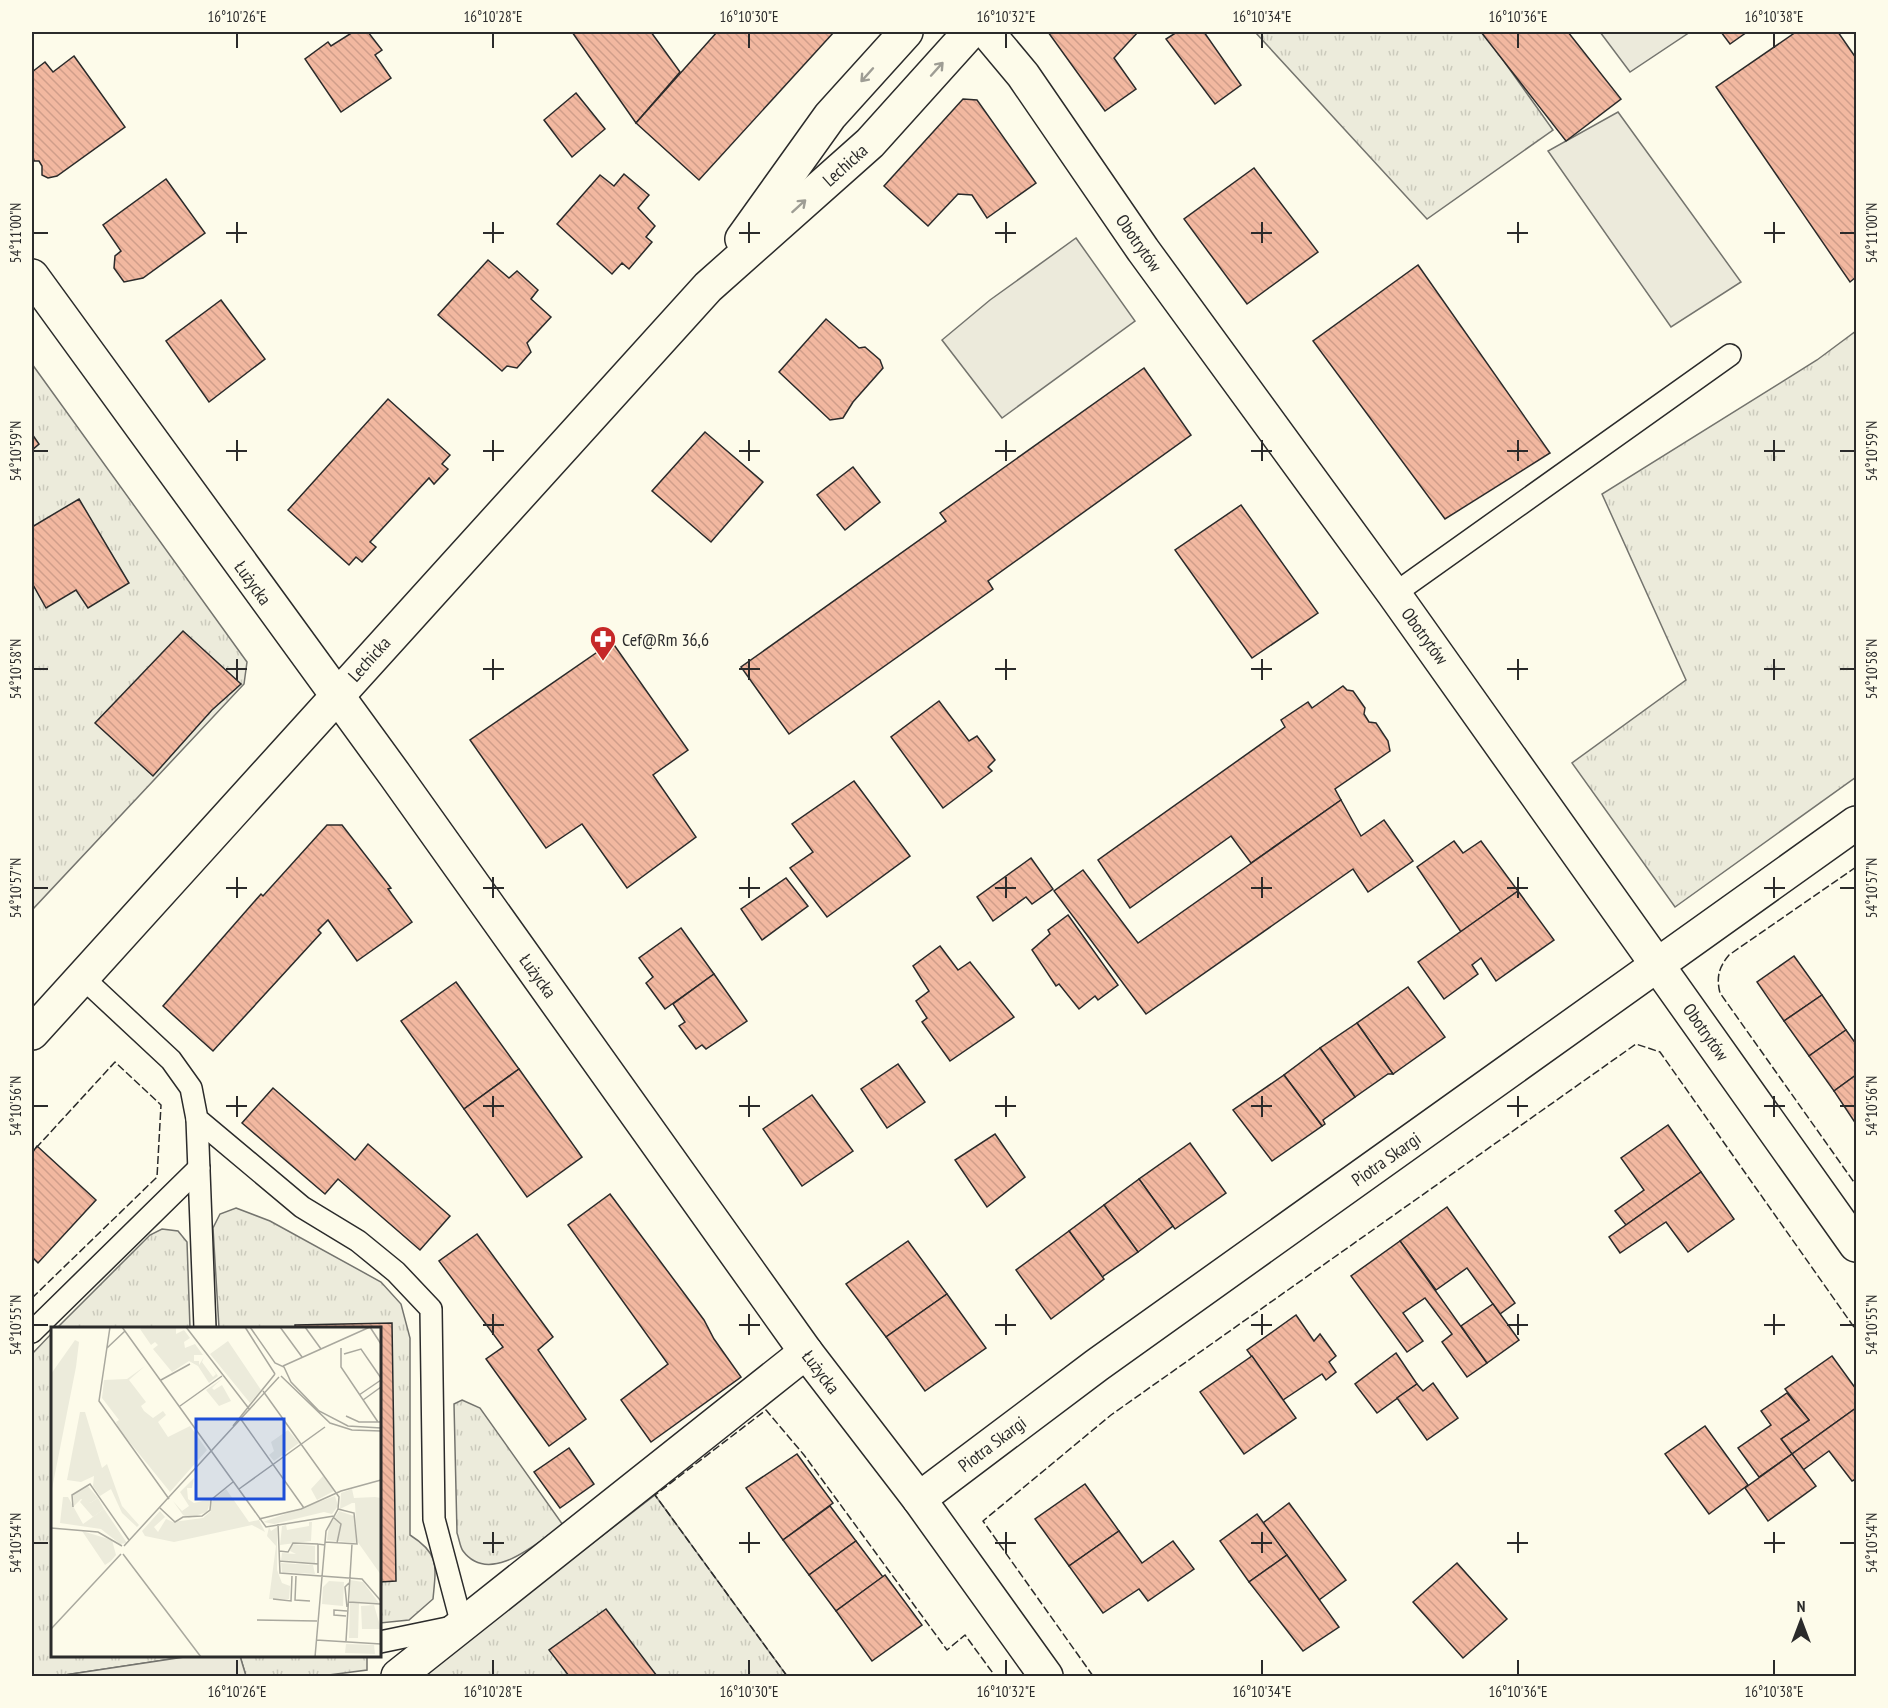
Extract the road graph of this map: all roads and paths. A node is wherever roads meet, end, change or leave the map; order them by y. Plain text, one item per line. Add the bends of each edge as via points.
1 (906, 32) edge
2 (970, 32) edge
3 (987, 32) edge
4 (32, 276) edge
5 (708, 287) junction
6 (1730, 355) dead end
7 (1395, 594) junction
8 (336, 696) junction
9 (1857, 823) edge
10 (1659, 965) junction
11 (82, 977) junction
12 (32, 1033) edge
13 (197, 1119) junction
14 (199, 1168) junction
15 (1857, 1245) edge
16 (205, 1327) edge
17 (32, 1332) edge
18 (806, 1352) junction
19 (919, 1499) junction
20 (462, 1625) junction
21 (381, 1642) edge
22 (395, 1676) edge
23 (1046, 1677) edge

1 -> 5 street, Lechicka via 830,116
5 -> 2 street, Lechicka via 870,143
3 - 7 street, Obotrytów via 1023,75 1143,250
4 - 8 street, Łużycka
5 - 8 street, Lechicka
6 - 7 lane
7 - 10 street, Obotrytów
8 - 11 street, Lechicka
8 - 18 street, Łużycka
9 - 10 street, Piotra Skargi
10 - 15 street, Obotrytów
10 - 19 street, Piotra Skargi via 1097,1365
11 - 12 street, Lechicka
11 - 13 lane via 171,1060 191,1088
13 - 14 lane
13 - 20 lane via 302,1207 358,1241 396,1272 431,1309 434,1519
14 - 16 lane
14 - 17 lane
18 - 19 street, Łużycka
18 - 20 street
19 - 23 street, Łużycka
20 - 21 lane
20 - 22 street

